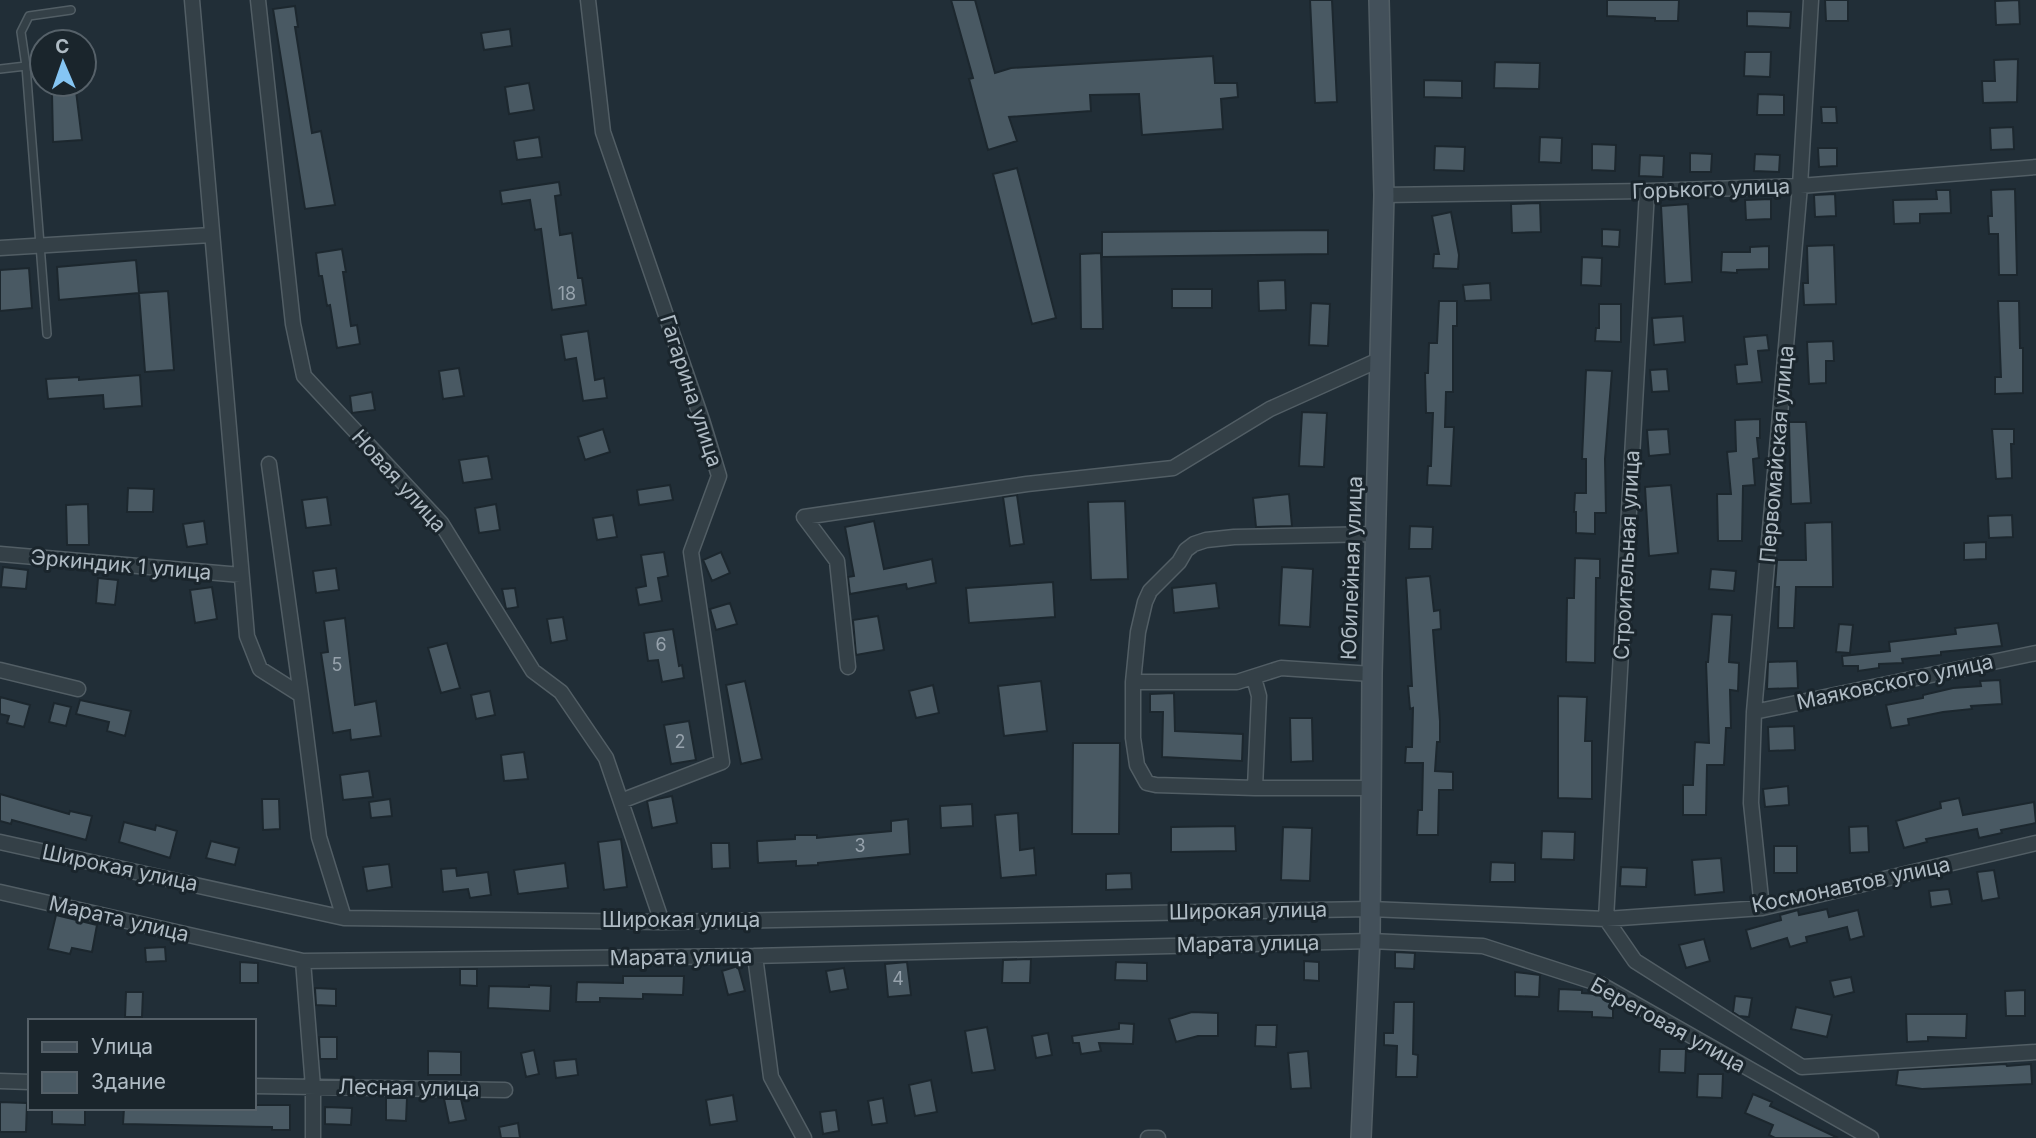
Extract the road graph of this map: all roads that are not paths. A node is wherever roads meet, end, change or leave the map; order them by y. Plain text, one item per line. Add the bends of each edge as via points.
1 (192, 0) edge
2 (258, 0) edge
3 (588, 0) edge
4 (1379, 0) edge
5 (1811, 0) edge
6 (71, 10) dead end
7 (26, 66) junction
8 (0, 69) edge
9 (2036, 167) edge
10 (1800, 186) junction
11 (1647, 191) junction
12 (1384, 195) junction
13 (211, 235) junction
14 (40, 247) junction
15 (0, 248) edge
16 (47, 334) dead end
17 (1381, 359) junction
18 (269, 464) dead end
19 (1376, 534) junction
20 (0, 554) edge
21 (241, 575) junction
22 (2036, 653) edge
23 (848, 667) dead end
24 (0, 670) edge
25 (1371, 674) junction
26 (1254, 678) junction
27 (1133, 682) junction
28 (78, 689) dead end
29 (301, 695) junction
30 (1754, 712) junction
31 (1255, 788) junction
32 (1371, 788) junction
33 (621, 801) junction
34 (0, 842) edge
35 (2036, 843) edge
36 (0, 892) edge
37 (1762, 908) junction
38 (1370, 909) junction
39 (344, 918) junction
40 (1606, 919) junction
41 (662, 922) junction
42 (1370, 941) junction
43 (755, 956) junction
44 (303, 961) junction
45 (2036, 1052) edge
46 (0, 1081) edge
47 (28, 1082) edge
48 (256, 1086) edge
49 (313, 1087) junction
50 (505, 1090) dead end
51 (313, 1138) edge
52 (804, 1138) edge
53 (1148, 1138) edge
54 (1157, 1138) edge
55 (1361, 1138) edge
56 (1871, 1138) edge

1 - 13 street
2 - 33 street, Новая улица via 293,324 304,376 441,523 533,671 562,692 606,758
3 - 33 street, Гагарина улица via 603,132 719,476 691,552 722,762
4 - 12 main road, Юбилейная улица
5 - 10 street, Первомайская улица
6 - 7 lane via 29,16 21,32
7 - 8 lane
7 - 14 lane
9 - 10 street, Горького улица
10 - 11 street, Горького улица
10 - 30 street, Первомайская улица
11 - 12 street, Горького улица
11 - 40 street, Строительная улица
12 - 17 main road, Юбилейная улица
13 - 14 street
13 - 21 street
14 - 15 street
14 - 16 lane
17 - 19 main road, Юбилейная улица
17 - 23 street via 1270,409 1173,468 804,517 837,561
18 - 29 street
19 - 25 main road, Юбилейная улица
19 - 27 street via 1234,537 1194,544 1145,602
20 - 21 street, Эркиндик 1 улица
21 - 29 street via 247,636 260,669
22 - 30 street, Маяковского улица
24 - 28 street
25 - 26 street via 1281,668
25 - 32 main road, Юбилейная улица
26 - 27 street
26 - 31 street via 1259,706
27 - 31 street via 1136,765 1147,783
29 - 39 street via 318,837
30 - 37 street, Первомайская улица via 1751,803
31 - 32 street
32 - 38 main road, Юбилейная улица
33 - 41 street, Новая улица
34 - 39 street, Широкая улица
35 - 37 street, Космонавтов улица
36 - 44 street, Марата улица
37 - 40 street, Космонавтов улица
38 - 40 street, Космонавтов улица
38 - 41 street, Широкая улица
38 - 42 main road, Юбилейная улица
39 - 41 street, Широкая улица
40 - 45 street, Береговая улица via 1635,961 1802,1067
42 - 43 street, Марата улица
42 - 55 main road, Юбилейная улица
42 - 56 street, Береговая улица via 1483,946 1600,984
43 - 44 street, Марата улица
43 - 52 street via 771,1077
44 - 49 street
46 - 47 street
48 - 49 street, Лесная улица
49 - 50 street, Лесная улица
49 - 51 street
53 - 54 street

